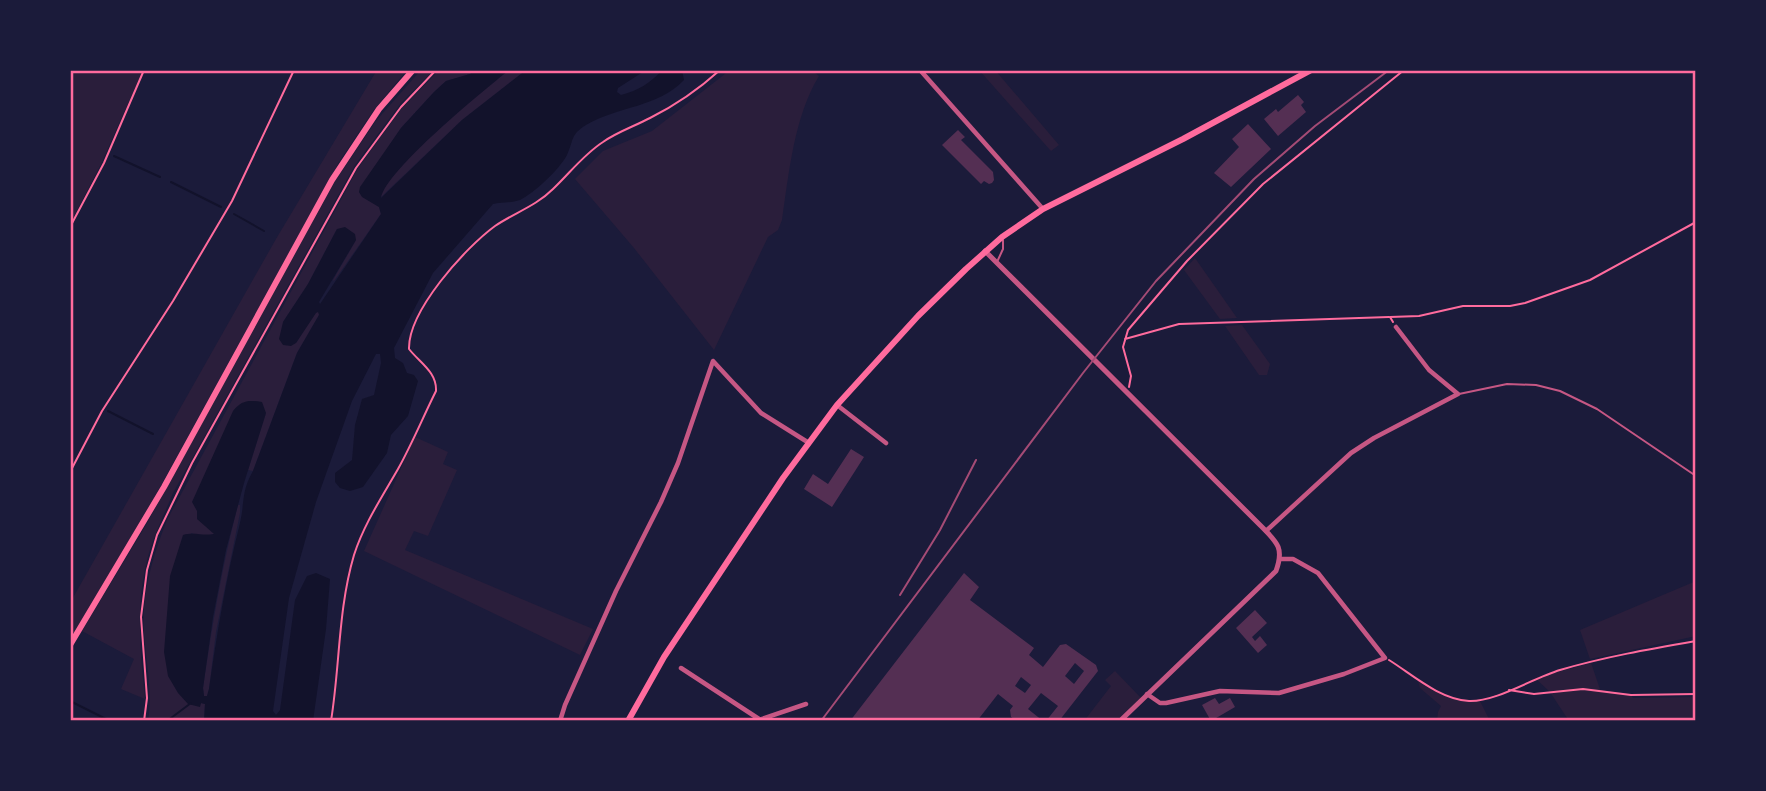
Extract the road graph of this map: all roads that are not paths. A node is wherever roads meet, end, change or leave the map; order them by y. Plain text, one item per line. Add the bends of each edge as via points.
1 (414, 70) edge
2 (920, 70) edge
3 (1311, 70) edge
4 (1043, 209) junction
5 (1002, 237) junction
6 (985, 251) junction
7 (997, 262) junction
8 (1396, 327) road end
9 (1458, 394) junction
10 (837, 405) junction
11 (809, 443) junction
12 (886, 443) dead end
13 (1696, 476) edge
14 (1266, 531) junction
15 (1280, 559) junction
16 (70, 645) edge
17 (681, 668) dead end
18 (1147, 694) junction
19 (806, 704) dead end
20 (759, 720) edge
21 (560, 721) edge
22 (628, 721) edge
23 (1120, 721) edge

1 - 16 main road via 379,109 338,169 164,487
2 - 4 street
3 - 4 main road
4 - 5 main road
5 - 6 main road
5 - 7 lane
6 - 7 street
6 - 10 main road
7 - 14 street
8 - 9 street via 1429,370
9 - 13 lane via 1507,384 1560,391 1597,409
9 - 14 street via 1351,453
10 - 11 main road
10 - 12 street
11 - 21 street via 761,413 713,361 662,502 615,593
11 - 22 main road via 664,657
14 - 15 street via 1276,541
15 - 18 street via 1276,571
15 - 18 street via 1293,559 1318,573 1385,658 1279,692 1220,691 1166,703
17 - 20 street
18 - 23 street
19 - 20 street

